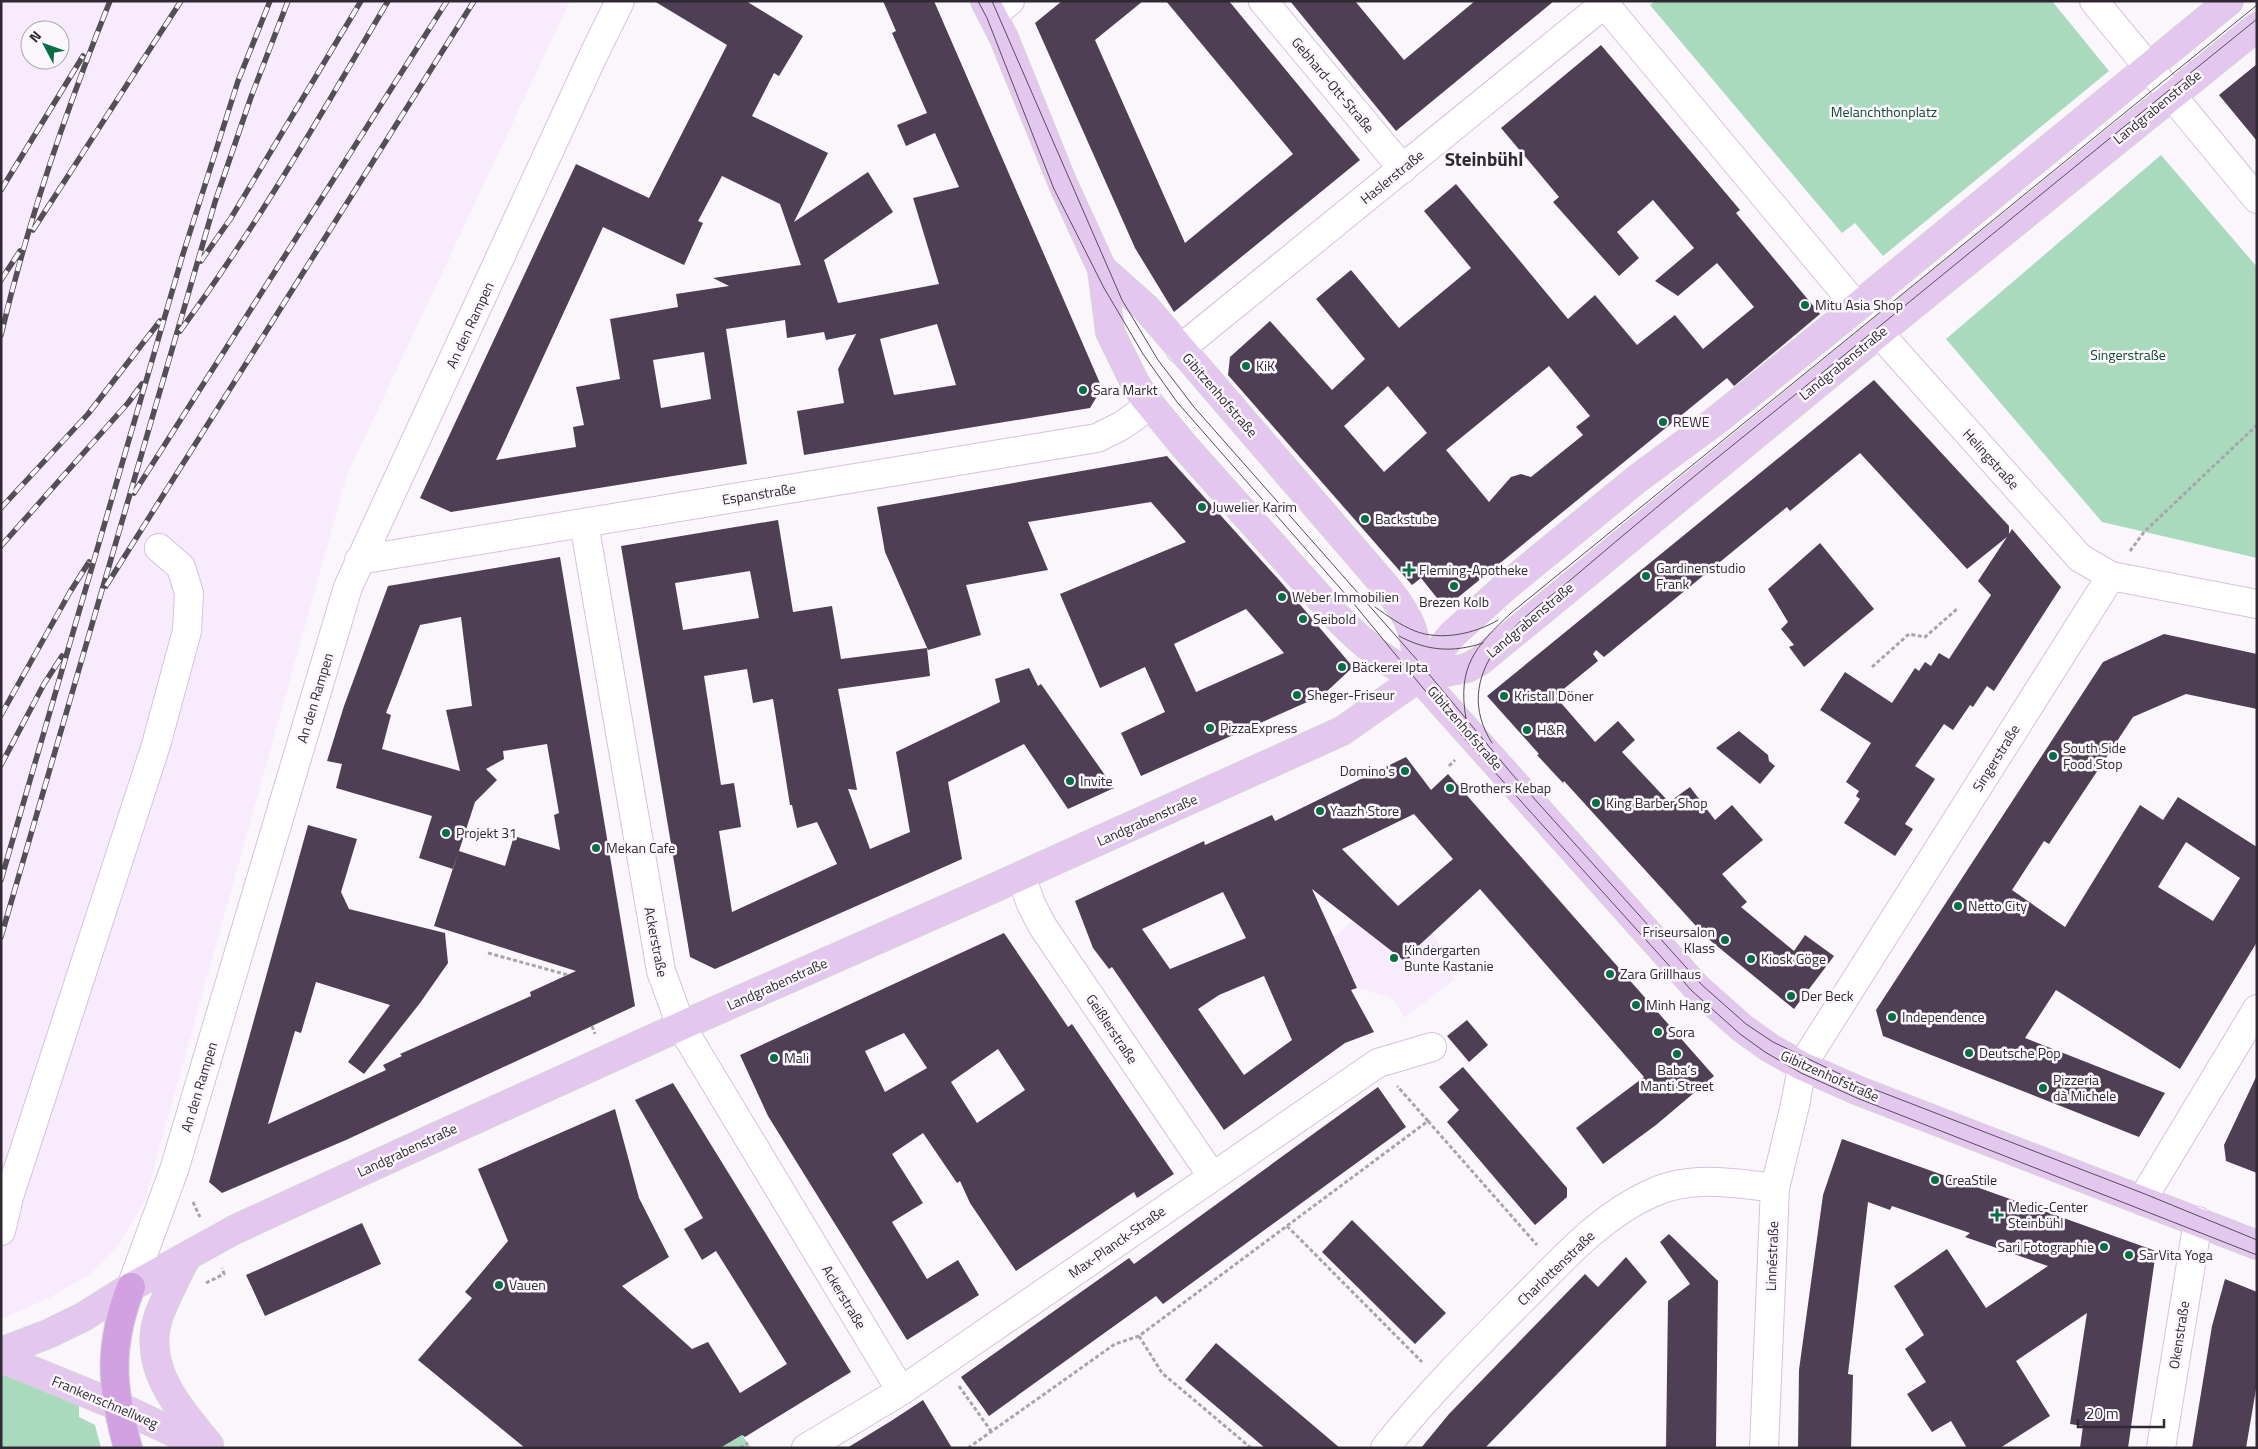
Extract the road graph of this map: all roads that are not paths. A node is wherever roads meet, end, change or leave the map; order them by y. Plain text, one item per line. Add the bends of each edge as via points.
1 (620, 1) edge
2 (1263, 1) edge
3 (2094, 1) edge
4 (1605, 2) edge
5 (2229, 4) edge
6 (996, 6) edge
7 (2257, 27) edge
8 (2149, 68) junction
9 (2170, 96) junction
10 (1403, 169) junction
11 (2257, 200) edge
12 (1102, 269) junction
13 (1857, 307) junction
14 (1879, 333) junction
15 (1180, 349) junction
16 (1151, 405) junction
17 (584, 523) junction
18 (159, 548) dead end
19 (359, 560) junction
20 (2111, 576) junction
21 (2257, 604) edge
22 (1419, 676) junction
23 (1021, 876) junction
24 (2257, 1009) edge
25 (681, 1026) junction
26 (1432, 1047) dead end
27 (1802, 1066) junction
28 (1212, 1176) junction
29 (1775, 1188) junction
30 (2142, 1200) junction
31 (2198, 1221) junction
32 (1, 1231) edge
33 (2257, 1245) edge
34 (187, 1256) junction
35 (131, 1286) junction
36 (1, 1352) edge
37 (1, 1358) edge
38 (901, 1391) junction
39 (118, 1406) junction
40 (128, 1448) edge
41 (207, 1448) edge
42 (212, 1448) edge
43 (806, 1448) edge
44 (1385, 1448) edge
45 (1764, 1448) edge
46 (2162, 1448) edge

1 - 19 street, An den Rampen
2 - 10 street, Gebhard-Ott-Straße
3 - 8 street
4 - 10 street, Haslerstraße
4 - 13 street
5 - 8 main road, Landgrabenstraße
6 - 12 main road, Gibitzenhofstraße via 1064,184
7 - 9 main road, Landgrabenstraße
8 - 9 street
8 - 13 main road, Landgrabenstraße
9 - 11 street
9 - 14 main road, Landgrabenstraße
10 - 15 street, Haslerstraße
12 - 15 main road, Gibitzenhofstraße via 1146,308
12 - 16 main road, Gibitzenhofstraße via 1110,332 1121,358
13 - 22 main road, Landgrabenstraße via 1718,419 1637,479 1506,587 1452,635
14 - 20 street, Helingstraße via 2080,558
14 - 22 main road, Landgrabenstraße via 1480,661 1467,668
15 - 22 main road, Gibitzenhofstraße via 1399,603 1414,630
16 - 17 street, Espanstraße via 1097,438
16 - 22 main road, Gibitzenhofstraße via 1343,623 1385,658
17 - 19 street, Espanstraße
17 - 25 street, Ackerstraße via 660,971
18 - 32 street via 181,567 189,592 187,631 156,745 9,1196
19 - 35 street, An den Rampen via 348,587 169,1187
20 - 21 street
20 - 27 street, Singerstraße
22 - 23 main road, Landgrabenstraße via 1342,731
22 - 27 main road, Gibitzenhofstraße via 1697,988 1756,1038
23 - 25 main road, Landgrabenstraße
23 - 28 street, Geißlerstraße via 1043,927
24 - 30 street
25 - 34 main road, Landgrabenstraße via 234,1230
25 - 38 street, Ackerstraße
26 - 28 street, Max-Planck-Straße via 1378,1063
27 - 29 street, Linnéstraße
27 - 30 main road, Gibitzenhofstraße
28 - 38 street, Max-Planck-Straße
29 - 44 street, Charlottenstraße via 1696,1181 1653,1192 1620,1211 1556,1266 1442,1382
29 - 45 street, Linnéstraße
30 - 31 main road, Gibitzenhofstraße
31 - 33 main road, Gibitzenhofstraße
31 - 46 street, Okenstraße
34 - 35 main road, Landgrabenstraße
34 - 42 main road via 159,1316 155,1355 171,1396
35 - 36 main road via 83,1317
35 - 39 highway via 116,1335 114,1371
37 - 39 main road, Frankenschnellweg
38 - 43 street, Max-Planck-Straße
39 - 40 highway
39 - 41 main road, Frankenschnellweg

